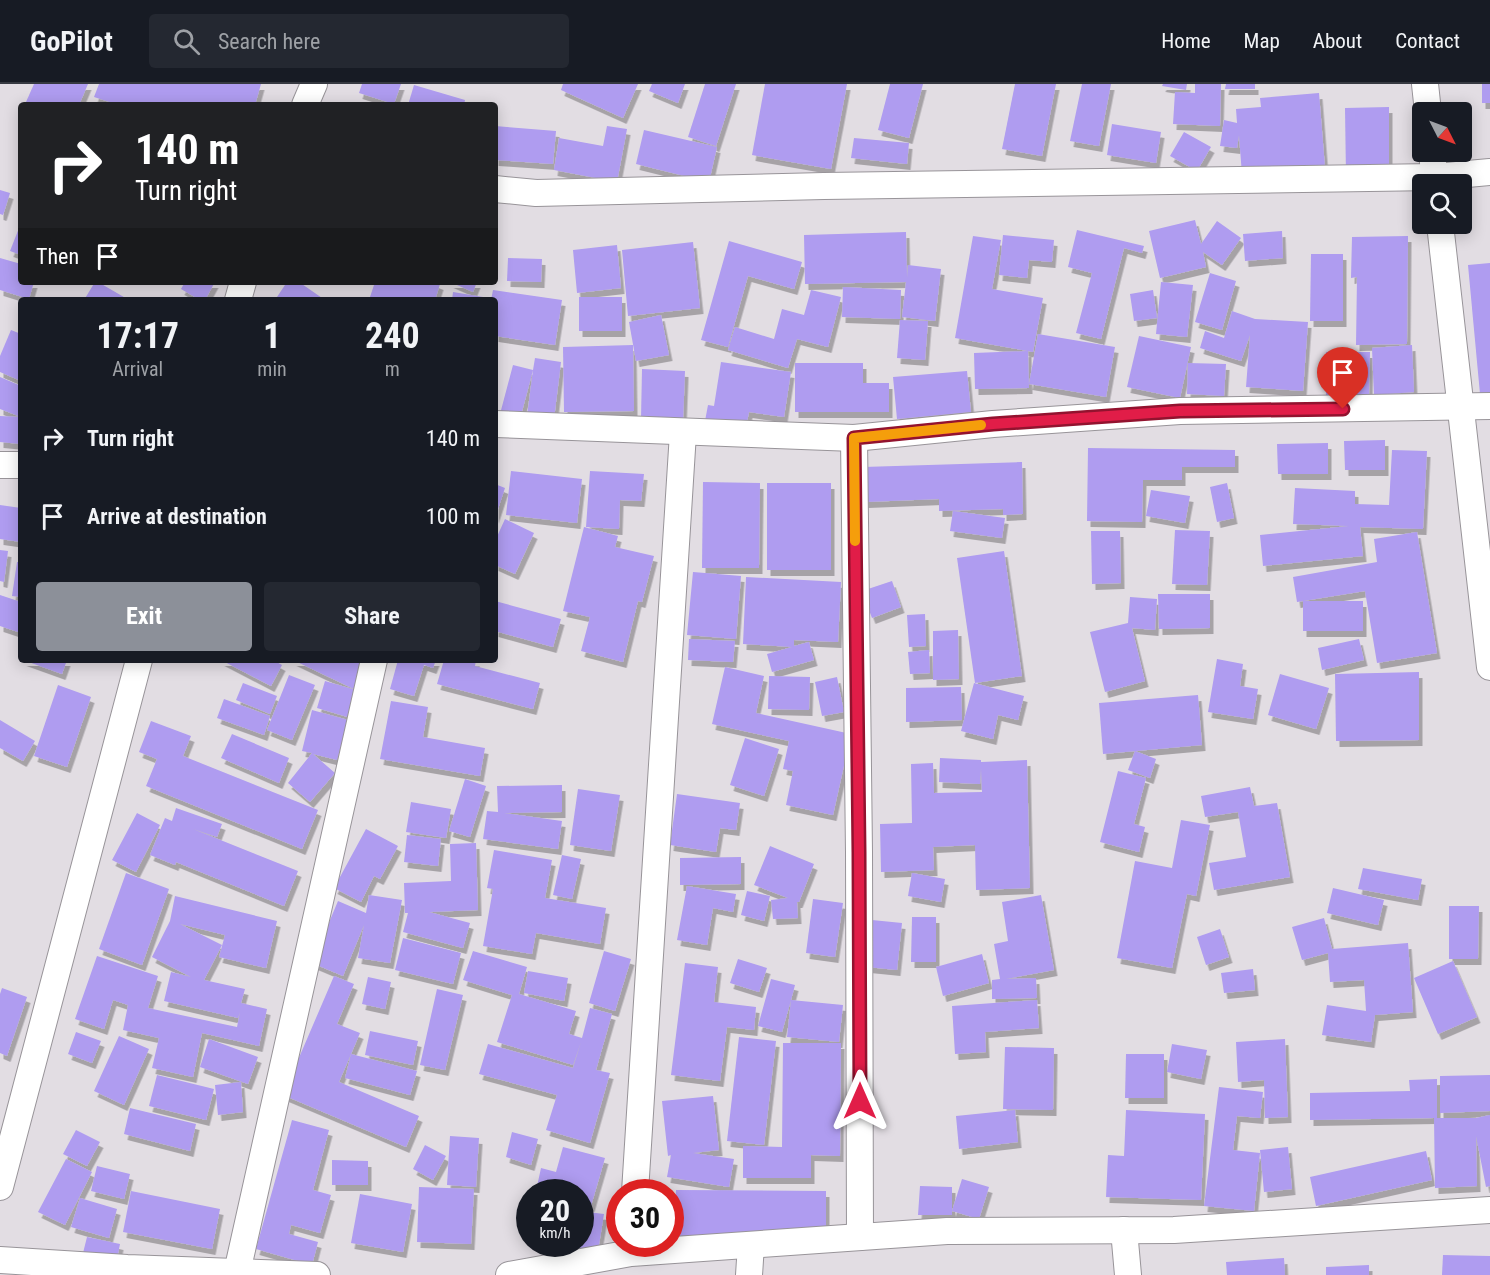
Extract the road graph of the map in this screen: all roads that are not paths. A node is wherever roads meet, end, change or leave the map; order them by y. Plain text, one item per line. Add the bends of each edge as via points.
1 (314, 84) edge
2 (1425, 84) edge
3 (306, 102) edge
4 (1427, 102) edge
5 (1490, 172) edge
6 (1472, 175) edge
7 (1412, 181) edge
8 (498, 189) edge
9 (1441, 234) edge
10 (1490, 406) edge
11 (1460, 407) junction
12 (498, 424) edge
13 (683, 433) junction
14 (854, 438) junction
15 (0, 465) edge
16 (18, 465) edge
17 (138, 663) edge
18 (373, 663) edge
19 (1490, 667) edge
20 (636, 1179) edge
21 (0, 1187) edge
22 (1490, 1210) edge
23 (1124, 1230) junction
24 (861, 1237) junction
25 (752, 1245) junction
26 (684, 1247) edge
27 (606, 1254) edge
28 (0, 1260) edge
29 (237, 1272) junction
30 (317, 1275) edge
31 (509, 1275) edge
32 (749, 1275) edge
33 (1128, 1275) edge

1 - 3 street
2 - 4 street
5 - 6 street
7 - 8 street via 824,186 536,193
9 - 11 street
10 - 11 street
11 - 14 street via 1180,411
11 - 19 street
12 - 13 street
13 - 14 street
13 - 20 street
14 - 24 street
15 - 16 street
17 - 21 street
18 - 29 street
22 - 23 street
23 - 24 street
23 - 33 street
24 - 25 street
25 - 26 street
25 - 32 street
27 - 31 street
28 - 29 street
29 - 30 street

